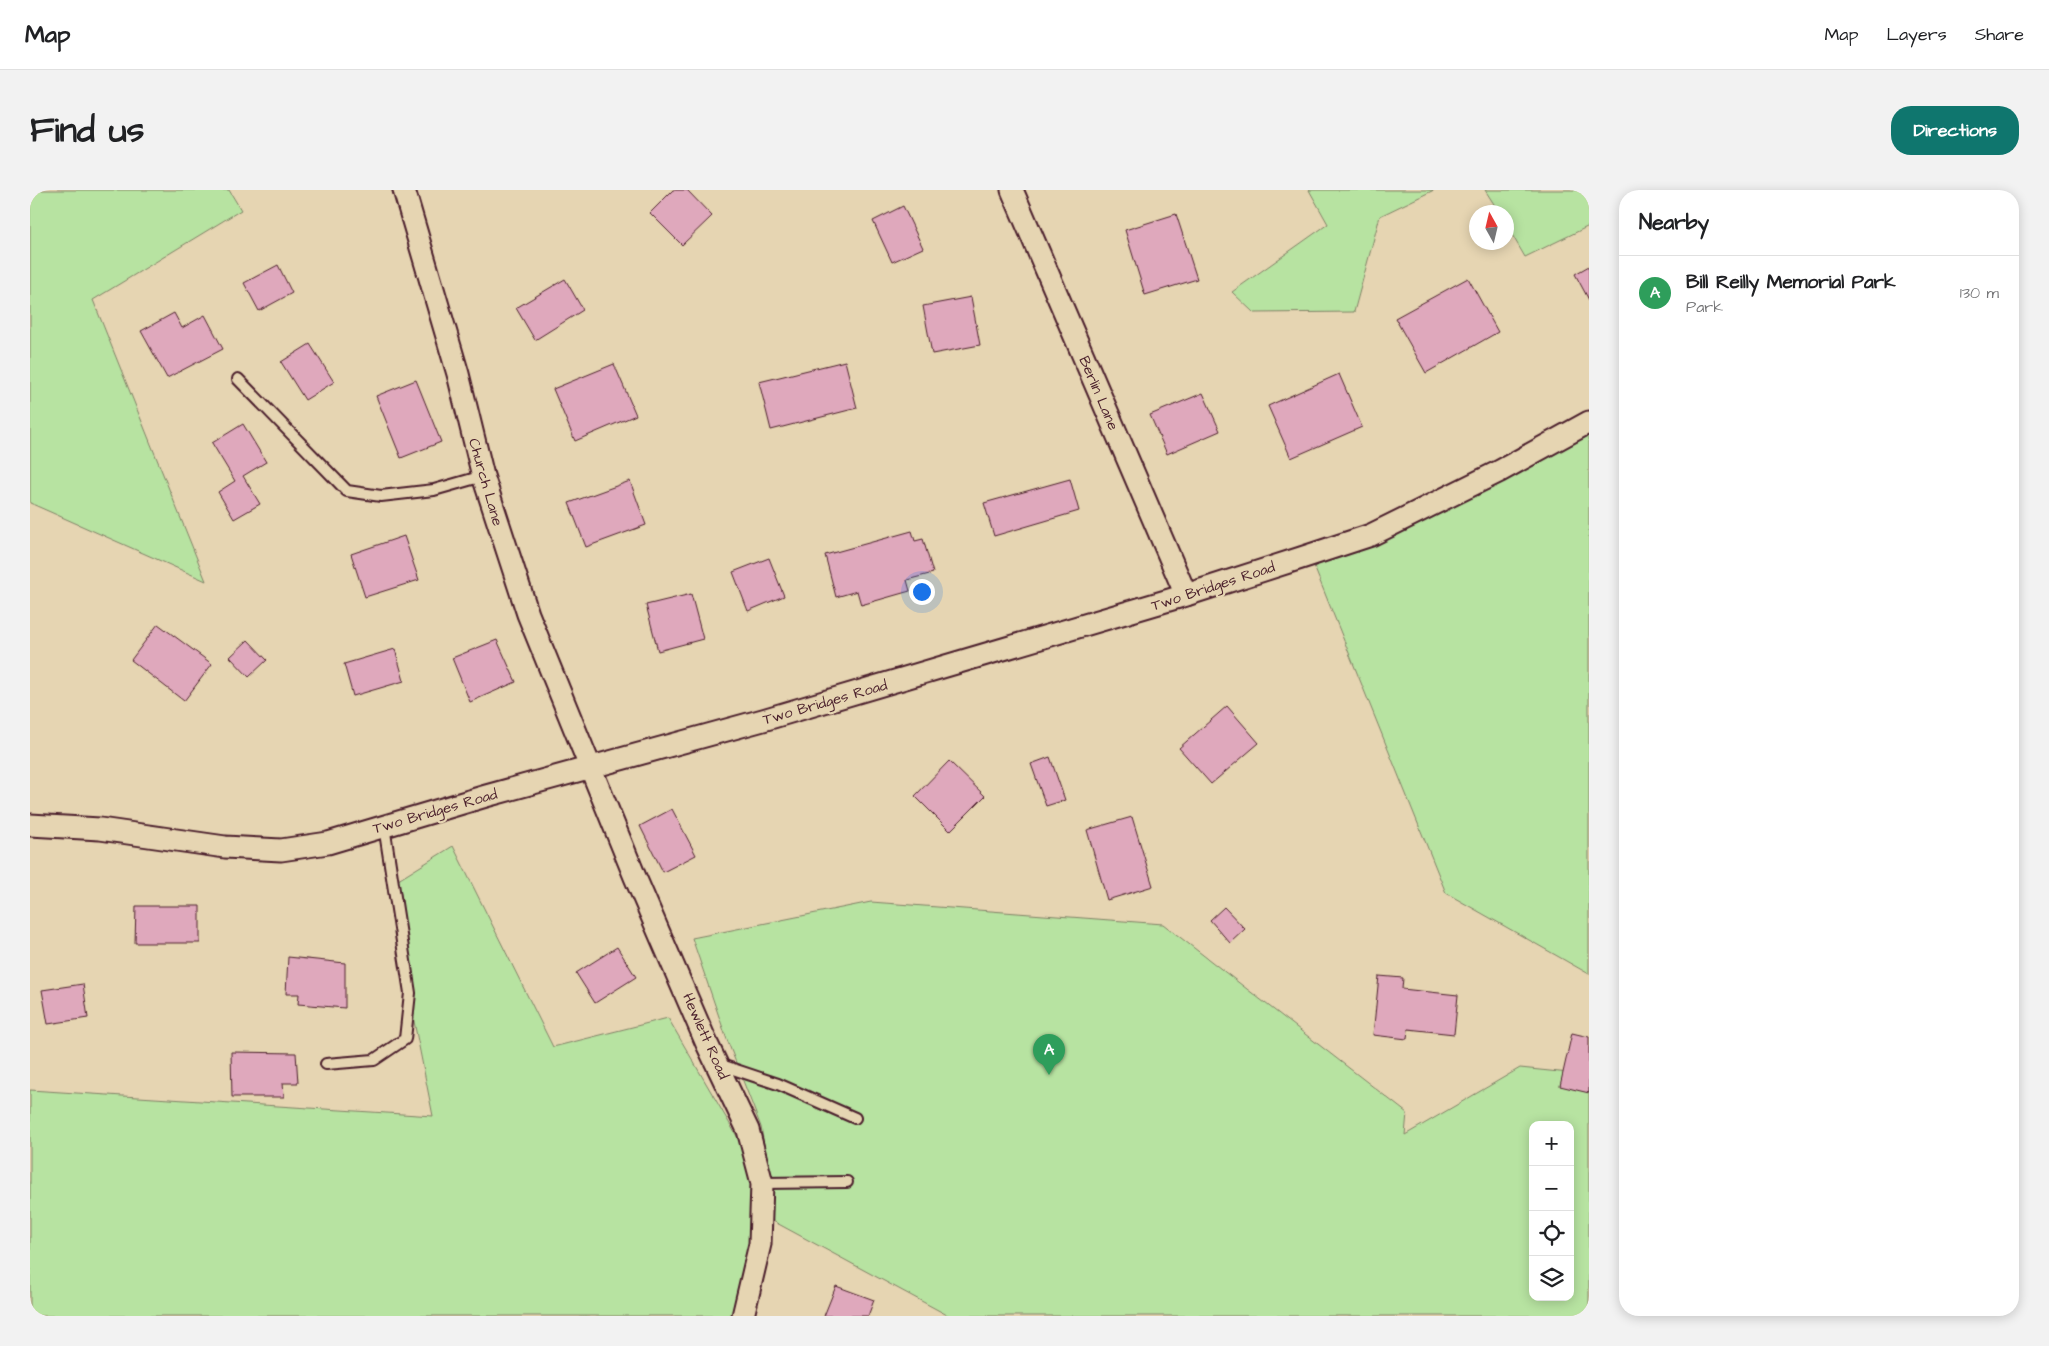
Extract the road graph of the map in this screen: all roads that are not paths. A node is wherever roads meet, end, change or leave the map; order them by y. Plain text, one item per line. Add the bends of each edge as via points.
1 (404, 190) edge
2 (1012, 190) edge
3 (238, 379) dead end
4 (1589, 422) edge
5 (483, 476) junction
6 (1186, 595) junction
7 (590, 768) junction
8 (30, 825) edge
9 (384, 826) junction
10 (326, 1064) dead end
11 (717, 1064) junction
12 (854, 1118) dead end
13 (848, 1182) dead end
14 (762, 1183) junction
15 (743, 1316) edge

1 - 5 street, Church Lane via 458,374
2 - 6 street, Berlin Lane
3 - 5 lane via 347,491 381,496 434,490
4 - 6 street, Two Bridges Road via 1500,471 1371,534
5 - 7 street, Church Lane via 528,614
6 - 7 street, Two Bridges Road
7 - 9 street, Two Bridges Road
7 - 11 street, Hewlett Road
8 - 9 street, Two Bridges Road via 100,829 225,847 281,850 328,843
9 - 10 lane via 410,993 405,1039 374,1060
11 - 12 lane via 778,1084
11 - 14 street, Hewlett Road via 748,1130
13 - 14 lane
14 - 15 street, Hewlett Road via 760,1244

